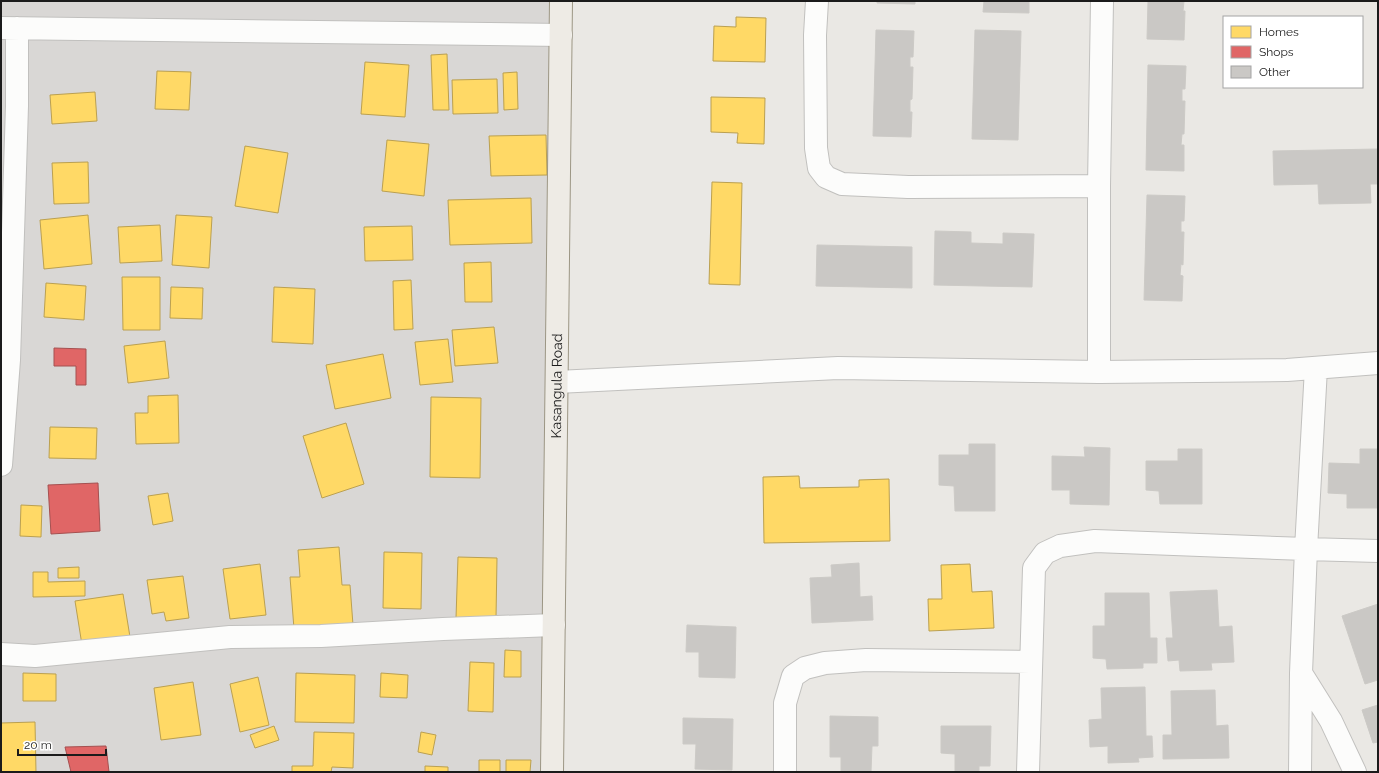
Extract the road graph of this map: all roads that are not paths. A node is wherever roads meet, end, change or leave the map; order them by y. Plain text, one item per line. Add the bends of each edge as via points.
1 (561, 1) edge
2 (817, 1) edge
3 (1102, 1) edge
4 (9, 28) edge
5 (560, 35) junction
6 (1098, 186) junction
7 (1378, 363) edge
8 (1316, 368) junction
9 (1099, 372) junction
10 (557, 382) junction
11 (1, 465) edge
12 (1306, 549) junction
13 (1378, 550) edge
14 (554, 625) junction
15 (1, 654) edge
16 (1030, 662) junction
17 (1301, 673) junction
18 (552, 772) edge
19 (785, 772) edge
20 (1028, 772) edge
21 (1300, 772) edge
22 (1355, 772) edge

1 - 5 main road, Kasangula Road
2 - 6 street via 816,148 819,168 826,177 842,184 908,187
3 - 6 street
4 - 5 street
4 - 11 street via 18,106 9,360
5 - 10 main road, Kasangula Road
6 - 9 street
7 - 8 street
8 - 9 street
8 - 12 street
9 - 10 street via 838,368
10 - 14 main road, Kasangula Road
12 - 13 street
12 - 16 street via 1095,541 1060,546 1045,553 1034,568
12 - 17 street
14 - 15 street via 321,636 230,637 35,656
14 - 18 main road, Kasangula Road
16 - 19 street via 866,660 825,663 805,668 793,676 786,703
16 - 20 street
17 - 21 street
17 - 22 street via 1331,721

